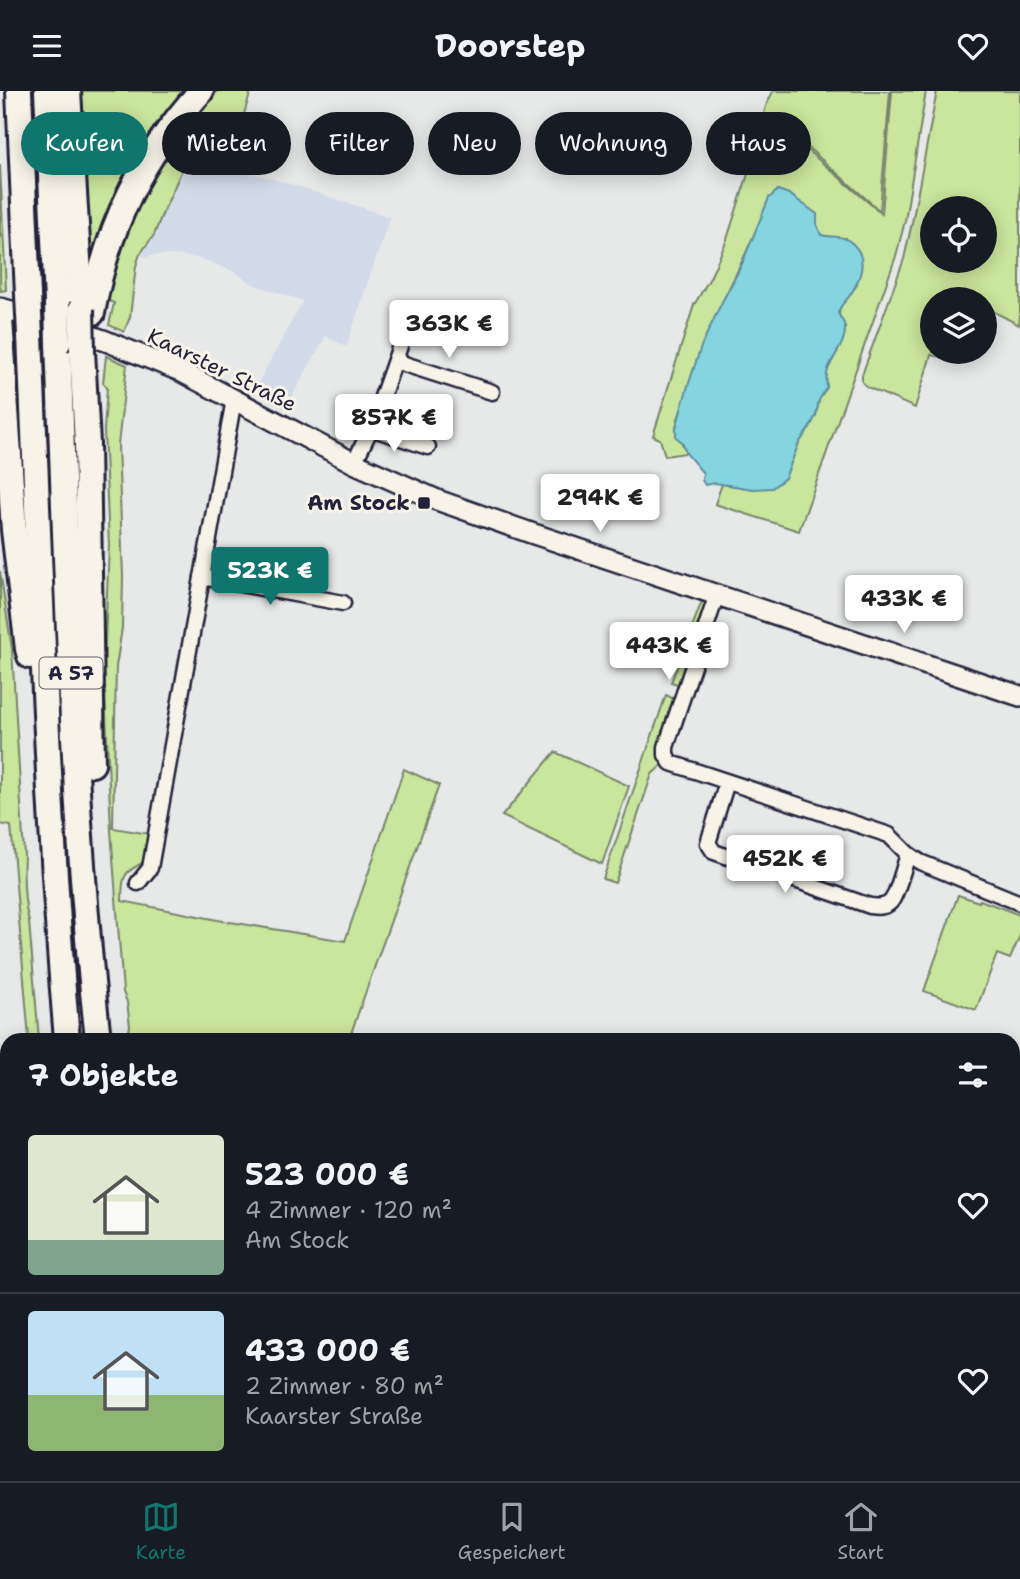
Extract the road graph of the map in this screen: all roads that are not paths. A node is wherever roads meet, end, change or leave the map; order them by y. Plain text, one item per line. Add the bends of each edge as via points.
1 (19, 91) edge
2 (47, 91) edge
3 (68, 91) edge
4 (201, 91) edge
5 (86, 311) junction
6 (0, 318) edge
7 (93, 348) junction
8 (492, 392) dead end
9 (234, 399) junction
10 (371, 428) junction
11 (428, 447) dead end
12 (354, 463) junction
13 (202, 577) junction
14 (718, 594) junction
15 (343, 603) dead end
16 (1020, 696) edge
17 (45, 699) junction
18 (727, 782) junction
19 (908, 855) junction
20 (138, 883) dead end
21 (1020, 903) edge
22 (94, 1003) junction
23 (67, 1033) edge
24 (97, 1033) edge

1 - 17 highway, A 57, bridge
2 - 22 highway, A 57, bridge via 72,697
3 - 5 highway
4 - 5 highway via 140,174 109,242
5 - 7 highway
6 - 7 main road, Kaarster Straße via 52,322
6 - 17 highway via 13,518 28,649
7 - 9 main road, Kaarster Straße via 180,371
7 - 22 highway via 87,444 92,759 100,903
8 - 10 street via 397,354
9 - 12 main road, Kaarster Straße
9 - 13 street
10 - 11 street
10 - 12 street
12 - 14 main road, Kaarster Straße via 437,500
13 - 15 street
13 - 20 street via 150,867
14 - 16 main road, Kaarster Straße
14 - 18 street via 666,755 671,763
17 - 23 highway, A 57
18 - 19 street via 889,835
18 - 19 street via 708,843 714,852 870,907 884,907 892,901
19 - 21 street
22 - 24 highway, A 57

